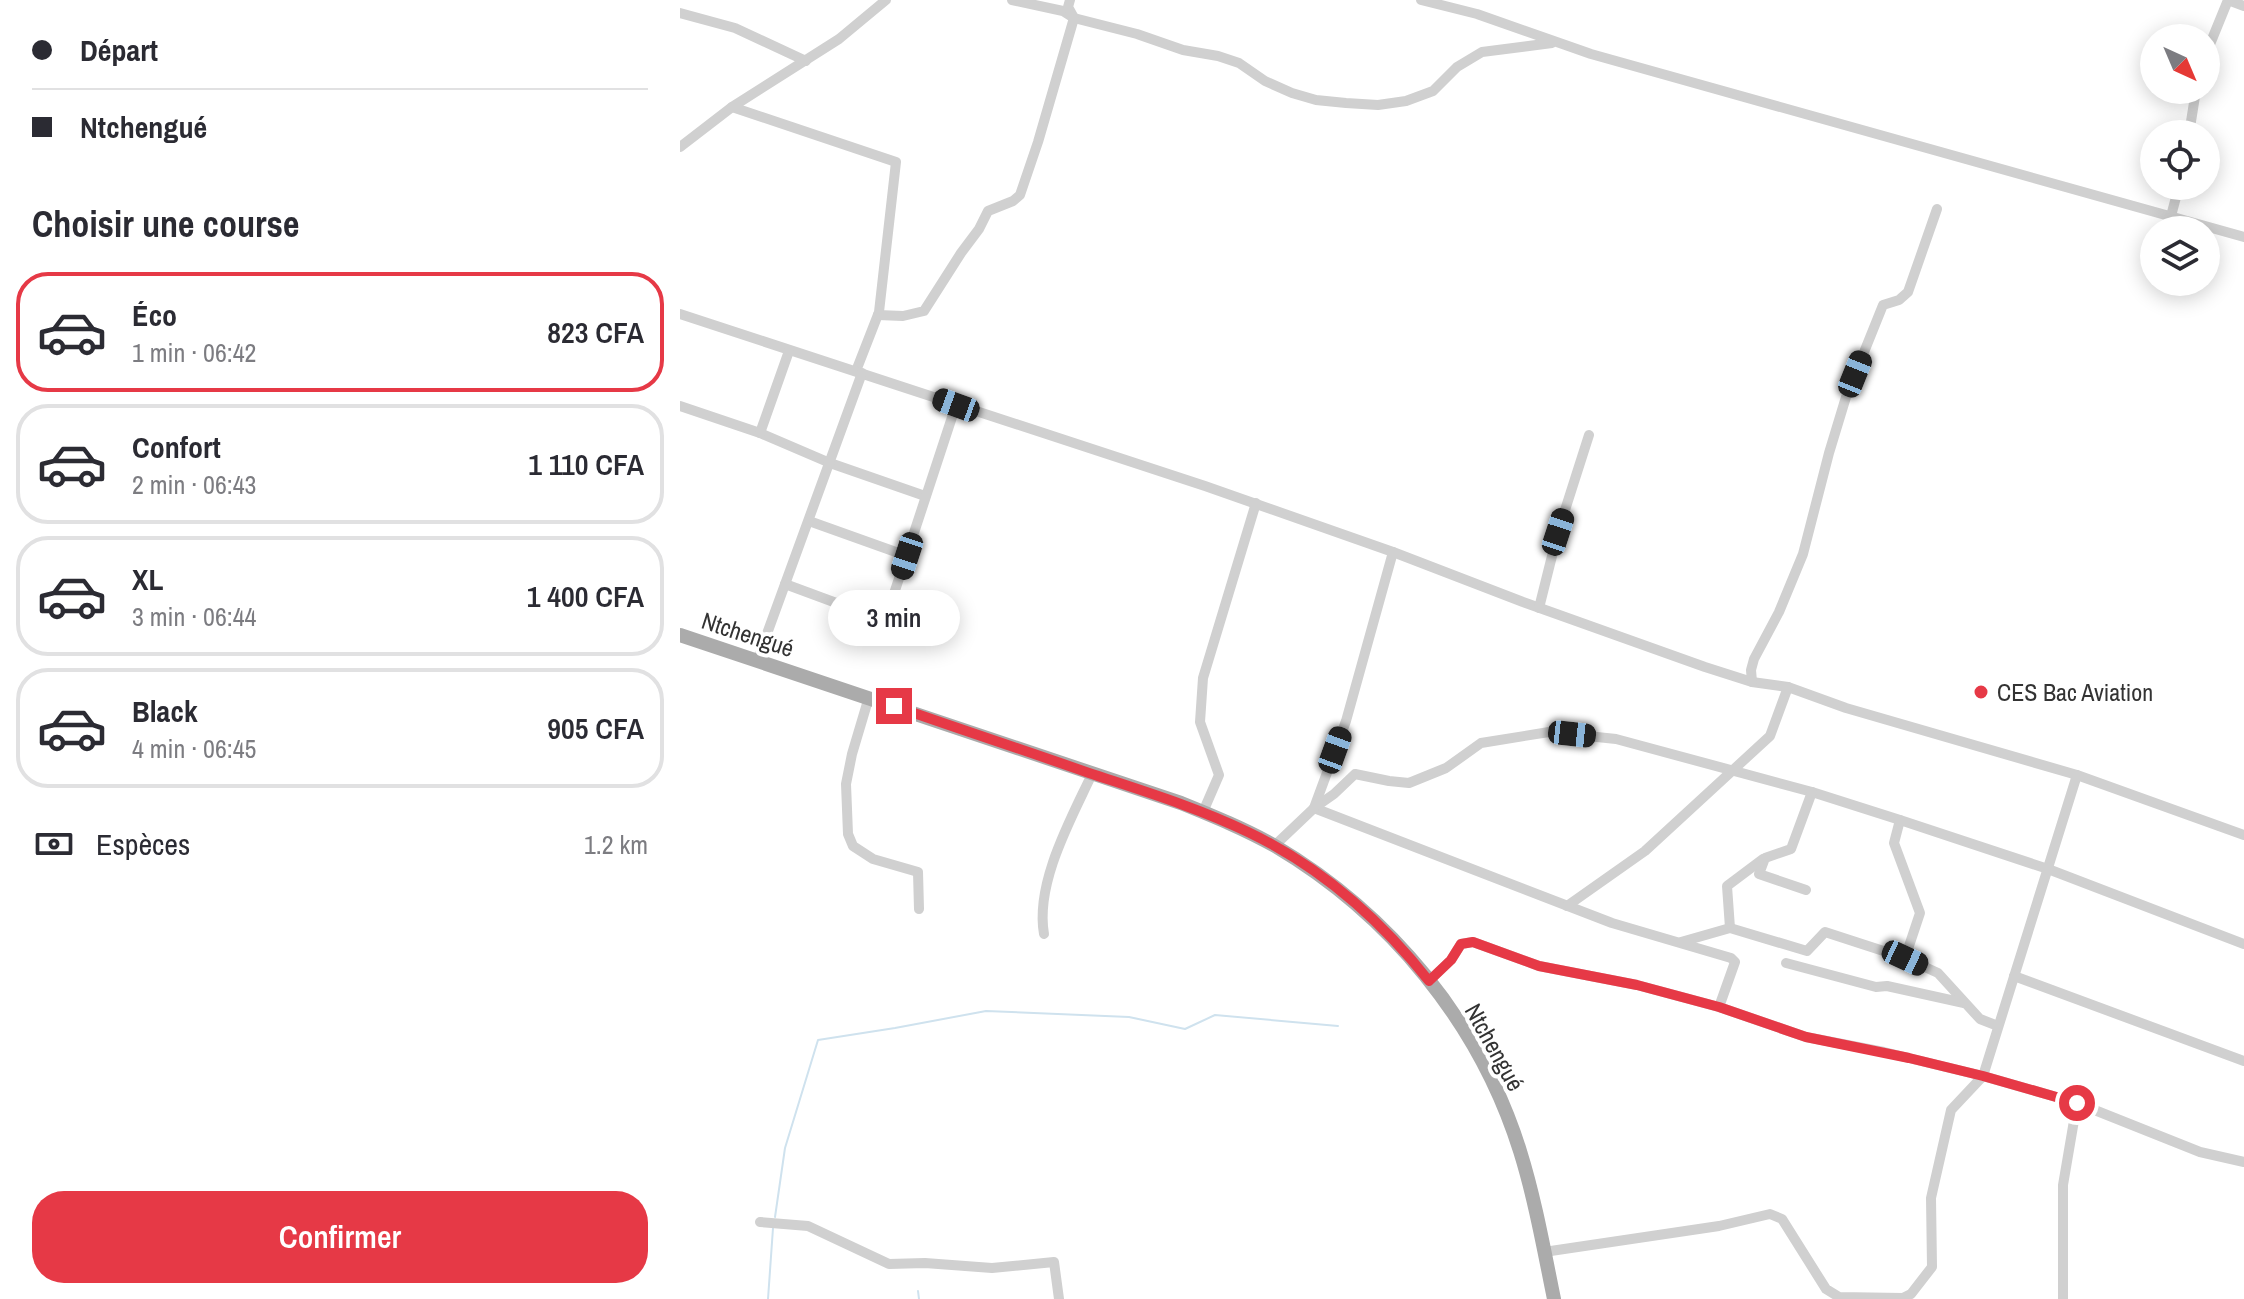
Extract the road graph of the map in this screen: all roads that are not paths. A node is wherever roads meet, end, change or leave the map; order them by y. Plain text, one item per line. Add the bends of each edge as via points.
1 (1012, 0) edge
2 (1070, 0) edge
3 (1421, 0) edge
4 (2228, 0) edge
5 (887, 1) edge
6 (2244, 6) edge
7 (680, 13) edge
8 (1074, 18) junction
9 (2218, 24) edge
10 (1558, 42) junction
11 (806, 61) junction
12 (732, 107) junction
13 (680, 147) edge
14 (2175, 200) edge
15 (1937, 209) dead end
16 (2171, 216) joint
17 (2220, 230) edge
18 (2244, 237) edge
19 (680, 314) edge
20 (878, 315) junction
21 (789, 351) junction
22 (859, 372) junction
23 (956, 405) junction
24 (680, 406) edge
25 (760, 433) junction
26 (1589, 435) dead end
27 (830, 463) junction
28 (925, 496) junction
29 (1256, 503) junction
30 (809, 521) junction
31 (1393, 552) junction
32 (907, 556) junction
33 (785, 584) junction
34 (1539, 608) junction
35 (680, 635) edge
36 (757, 661) junction
37 (1752, 682) junction
38 (1788, 687) junction
39 (869, 697) junction
40 (1732, 771) junction
41 (1092, 774) junction
42 (2077, 775) junction
43 (1812, 792) junction
44 (1314, 808) junction
45 (1203, 812) junction
46 (1900, 820) junction
47 (2244, 835) edge
48 (1274, 846) junction
49 (1765, 858) junction
50 (2048, 869) junction
51 (1806, 890) dead end
52 (1567, 906) junction
53 (919, 909) dead end
54 (1730, 928) junction
55 (1044, 934) dead end
56 (1679, 942) junction
57 (2244, 944) edge
58 (1905, 958) junction
59 (1786, 963) dead end
60 (2014, 976) junction
61 (1429, 981) junction
62 (1964, 1003) junction
63 (1719, 1007) junction
64 (1998, 1026) junction
65 (2244, 1061) edge
66 (1983, 1076) junction
67 (2077, 1103) junction
68 (2244, 1162) edge
69 (760, 1222) dead end
70 (1544, 1252) junction
71 (1911, 1296) edge
72 (1059, 1299) edge
73 (1554, 1299) edge
74 (2063, 1299) edge

1 - 8 street
2 - 8 street
3 - 10 street
4 - 6 street
4 - 9 street
5 - 11 street
7 - 11 street via 735,28
8 - 10 street via 1239,63 1265,81 1316,100 1378,105 1433,91 1482,52
8 - 20 street via 1020,195 988,211 924,311
10 - 16 street
11 - 12 street
12 - 13 street
12 - 20 street via 896,162
14 - 16 street
15 - 37 street via 1908,292 1883,305 1846,397 1803,554 1754,659
17 - 18 street
19 - 21 street
20 - 22 street
21 - 22 street
21 - 25 street
22 - 23 street
22 - 27 street
23 - 28 street
23 - 29 street
24 - 25 street
25 - 27 street
26 - 34 street
27 - 28 street
27 - 30 street
28 - 32 street
29 - 31 street
29 - 45 street via 1203,678 1200,722 1219,775
30 - 32 street
30 - 33 street
31 - 34 street
31 - 44 street via 1346,721
32 - 33 street via 885,621
33 - 36 street
34 - 37 street
35 - 36 main road, Ntchengué
36 - 39 main road, Ntchengué
37 - 38 street
38 - 40 street via 1770,736
38 - 42 street
39 - 41 main road, Ntchengué
39 - 53 street via 846,784 848,834 853,846 873,859 918,872
40 - 43 street
40 - 44 street via 1616,739 1549,732 1481,743 1446,768 1409,783 1355,774
40 - 52 street via 1645,851
41 - 45 main road, Ntchengué
41 - 55 street via 1057,850 1046,887
42 - 47 street
42 - 50 street
43 - 46 street
43 - 49 street via 1791,849
44 - 48 street
44 - 52 street
45 - 48 main road, Ntchengué
46 - 50 street
46 - 58 street via 1894,843 1920,913
48 - 61 main road, Ntchengué via 1364,910
49 - 51 street via 1759,874
49 - 54 street via 1727,886
50 - 57 street
50 - 60 street
52 - 56 street
54 - 56 street
54 - 58 street via 1807,951 1825,932
56 - 63 street via 1735,962
58 - 62 street via 1938,973
59 - 62 street
60 - 64 street
60 - 65 street
61 - 63 street via 1461,944 1473,942 1539,966
61 - 70 main road, Ntchengué via 1467,1036 1506,1113
62 - 64 street via 1980,1019
63 - 66 street via 1806,1037
64 - 66 street
66 - 67 street
66 - 71 street via 1951,1110 1931,1198 1932,1267
67 - 68 street via 2200,1152
67 - 74 street via 2063,1185
69 - 72 street via 808,1226 889,1264 992,1268 1054,1262
70 - 71 street via 1770,1214 1782,1219 1832,1294
70 - 73 main road, Ntchengué

